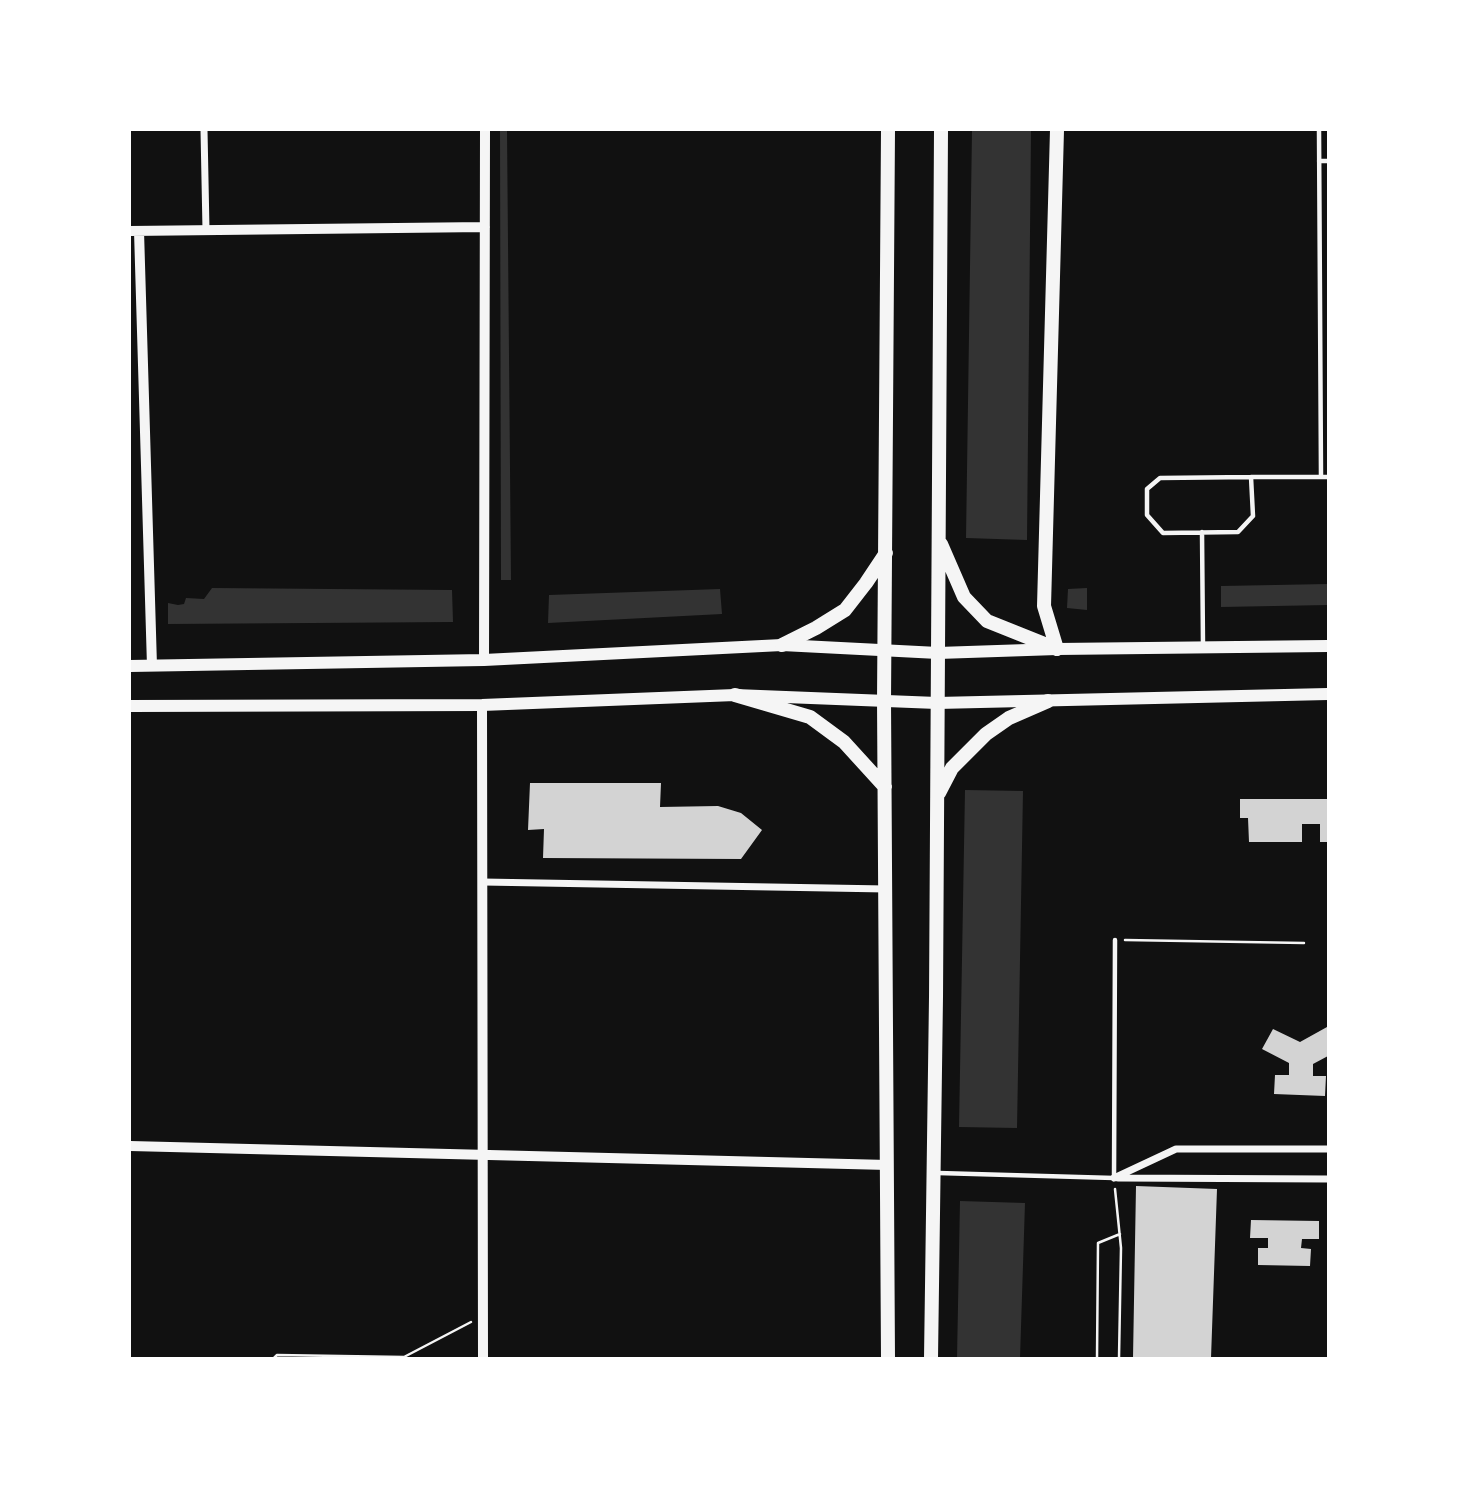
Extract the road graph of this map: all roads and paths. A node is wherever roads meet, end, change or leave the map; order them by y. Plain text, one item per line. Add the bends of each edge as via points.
1 (204, 130) edge
2 (485, 130) edge
3 (888, 130) edge
4 (941, 130) edge
5 (1057, 130) edge
6 (1319, 130) edge
7 (1319, 161) junction
8 (1328, 161) edge
9 (485, 227) junction
10 (206, 230) junction
11 (134, 231) edge
12 (1251, 477) junction
13 (1321, 477) junction
14 (1328, 477) edge
15 (1202, 532) junction
16 (938, 539) junction
17 (887, 551) junction
18 (782, 645) junction
19 (1328, 646) edge
20 (1203, 647) junction
21 (885, 649) junction
22 (1057, 649) junction
23 (938, 653) junction
24 (484, 660) junction
25 (130, 666) edge
26 (152, 666) junction
27 (1328, 694) edge
28 (734, 695) junction
29 (884, 700) junction
30 (1048, 701) junction
31 (937, 703) junction
32 (482, 705) junction
33 (130, 706) edge
34 (885, 787) junction
35 (937, 797) junction
36 (482, 882) junction
37 (886, 889) junction
38 (1115, 940) joint
39 (1304, 943) dead end
40 (130, 1146) edge
41 (1328, 1149) edge
42 (483, 1155) junction
43 (888, 1165) junction
44 (932, 1173) junction
45 (1114, 1178) junction
46 (1328, 1179) edge
47 (1120, 1234) junction
48 (483, 1316) junction
49 (274, 1359) edge
50 (483, 1359) edge
51 (888, 1359) edge
52 (931, 1359) edge
53 (1097, 1359) edge
54 (1119, 1359) edge

1 - 10 street
2 - 9 street
3 - 17 highway
4 - 16 highway
5 - 22 highway via 1044,606
6 - 7 lane
7 - 8 lane
7 - 13 lane
9 - 10 street
9 - 24 street
10 - 11 street
11 - 26 street
12 - 13 lane
12 - 15 lane via 1253,516 1238,532
12 - 15 lane via 1160,478 1147,489 1147,515 1163,533
13 - 14 lane
15 - 20 lane
16 - 22 highway via 964,597 987,621
16 - 23 highway
17 - 18 highway via 845,610
17 - 21 highway
18 - 21 main road
18 - 24 main road
19 - 20 main road
20 - 22 main road
21 - 23 main road
21 - 29 highway
22 - 23 main road
23 - 31 highway
24 - 26 main road
25 - 26 main road
27 - 30 main road
28 - 29 main road
28 - 32 main road
28 - 34 highway via 810,716 844,742
29 - 31 main road
29 - 34 highway
30 - 31 main road
30 - 35 highway via 985,734 952,768
31 - 35 highway
32 - 33 main road
32 - 36 street
34 - 37 highway
35 - 44 highway
36 - 37 street
36 - 42 street
37 - 43 highway
38 - 39 path
38 - 45 lane
40 - 42 street
41 - 45 street via 1176,1149
42 - 43 street
42 - 48 street
43 - 51 highway
44 - 45 lane
44 - 52 highway
45 - 46 street
45 - 47 path
47 - 53 path via 1098,1243
47 - 54 path
48 - 49 path via 404,1357 277,1355
48 - 50 street

